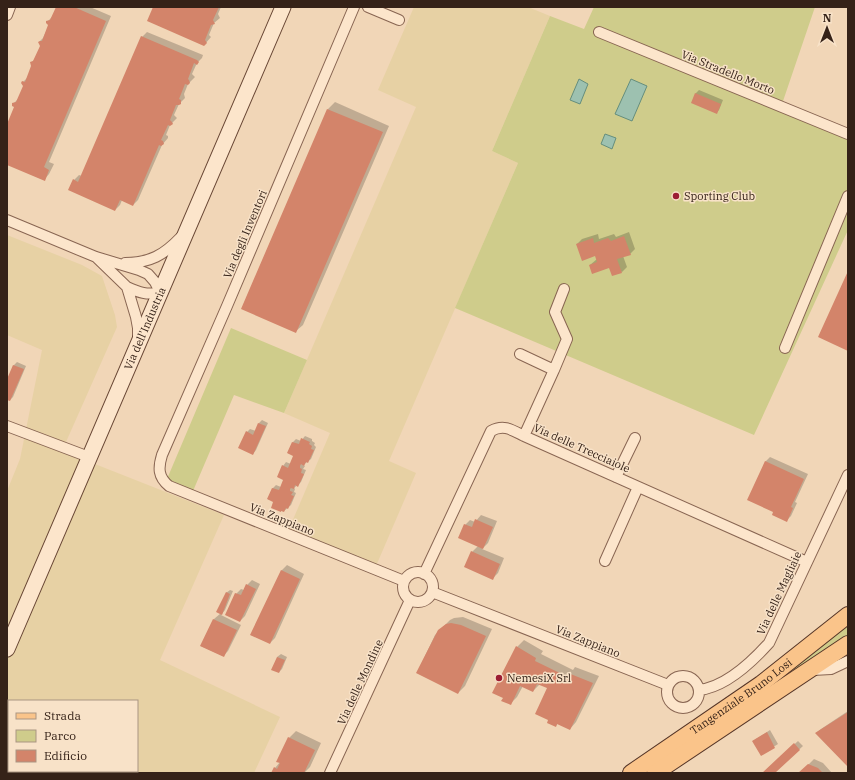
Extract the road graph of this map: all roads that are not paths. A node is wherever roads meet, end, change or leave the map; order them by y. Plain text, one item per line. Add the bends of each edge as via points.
1 (10, 7) edge
2 (282, 7) edge
3 (354, 7) edge
4 (368, 7) edge
5 (7, 15) edge
6 (399, 20) dead end
7 (599, 32) dead end
8 (848, 134) edge
9 (848, 196) edge
10 (7, 220) edge
11 (185, 232) junction
12 (96, 257) junction
13 (127, 287) junction
14 (564, 289) dead end
15 (160, 292) junction
16 (138, 342) junction
17 (785, 348) dead end
18 (520, 354) dead end
19 (554, 370) junction
20 (7, 426) edge
21 (524, 436) junction
22 (635, 438) dead end
23 (89, 457) junction
24 (159, 470) joint
25 (848, 475) edge
26 (616, 477) junction
27 (638, 486) junction
28 (605, 562) dead end
29 (807, 562) junction
30 (424, 574) junction
31 (404, 581) junction
32 (432, 592) junction
33 (410, 600) junction
34 (848, 615) edge
35 (848, 644) edge
36 (7, 649) edge
37 (848, 661) edge
38 (809, 670) junction
39 (668, 685) junction
40 (699, 690) junction
41 (330, 773) edge
42 (631, 773) edge
43 (655, 773) edge

1 - 5 street
2 - 11 street, Via dell'Industria
3 - 24 street, Via degli Inventori via 162,455
4 - 6 street
7 - 8 street, Via Stradello Morto
9 - 17 street
10 - 12 street
11 - 12 street via 170,249 149,260 125,263
11 - 15 street, Via dell'Industria
12 - 13 street
12 - 15 street via 148,274
13 - 15 street via 139,293
13 - 16 street via 136,316
14 - 19 street via 556,312 567,339
15 - 16 street, Via dell'Industria
16 - 23 street, Via dell'Industria
18 - 19 street
19 - 21 street
20 - 23 street
21 - 26 street, Via delle Trecciaiole
21 - 30 street, Via delle Trecciaiole via 498,427 491,431
22 - 26 street
23 - 36 street, Via dell'Industria
24 - 31 street, Via Zappiano via 163,481 169,486
25 - 29 street, Via delle Magliaie
26 - 27 street, Via delle Trecciaiole
27 - 28 street
27 - 29 street, Via delle Trecciaiole
29 - 40 street, Via delle Magliaie via 769,643 725,681 709,689
30 - 31 street via 410,574
30 - 32 street via 430,579
31 - 33 street via 404,594
32 - 33 street via 423,601
32 - 39 street, Via Zappiano
33 - 41 street, Via delle Mondine
34 - 42 main road, Tangenziale Bruno Losi via 761,684
35 - 38 main road, Tangenziale Bruno Losi
37 - 38 street via 831,668
38 - 43 main road, Tangenziale Bruno Losi
39 - 40 street via 675,678 685,676 694,680
39 - 40 street via 668,700 681,708 695,703

